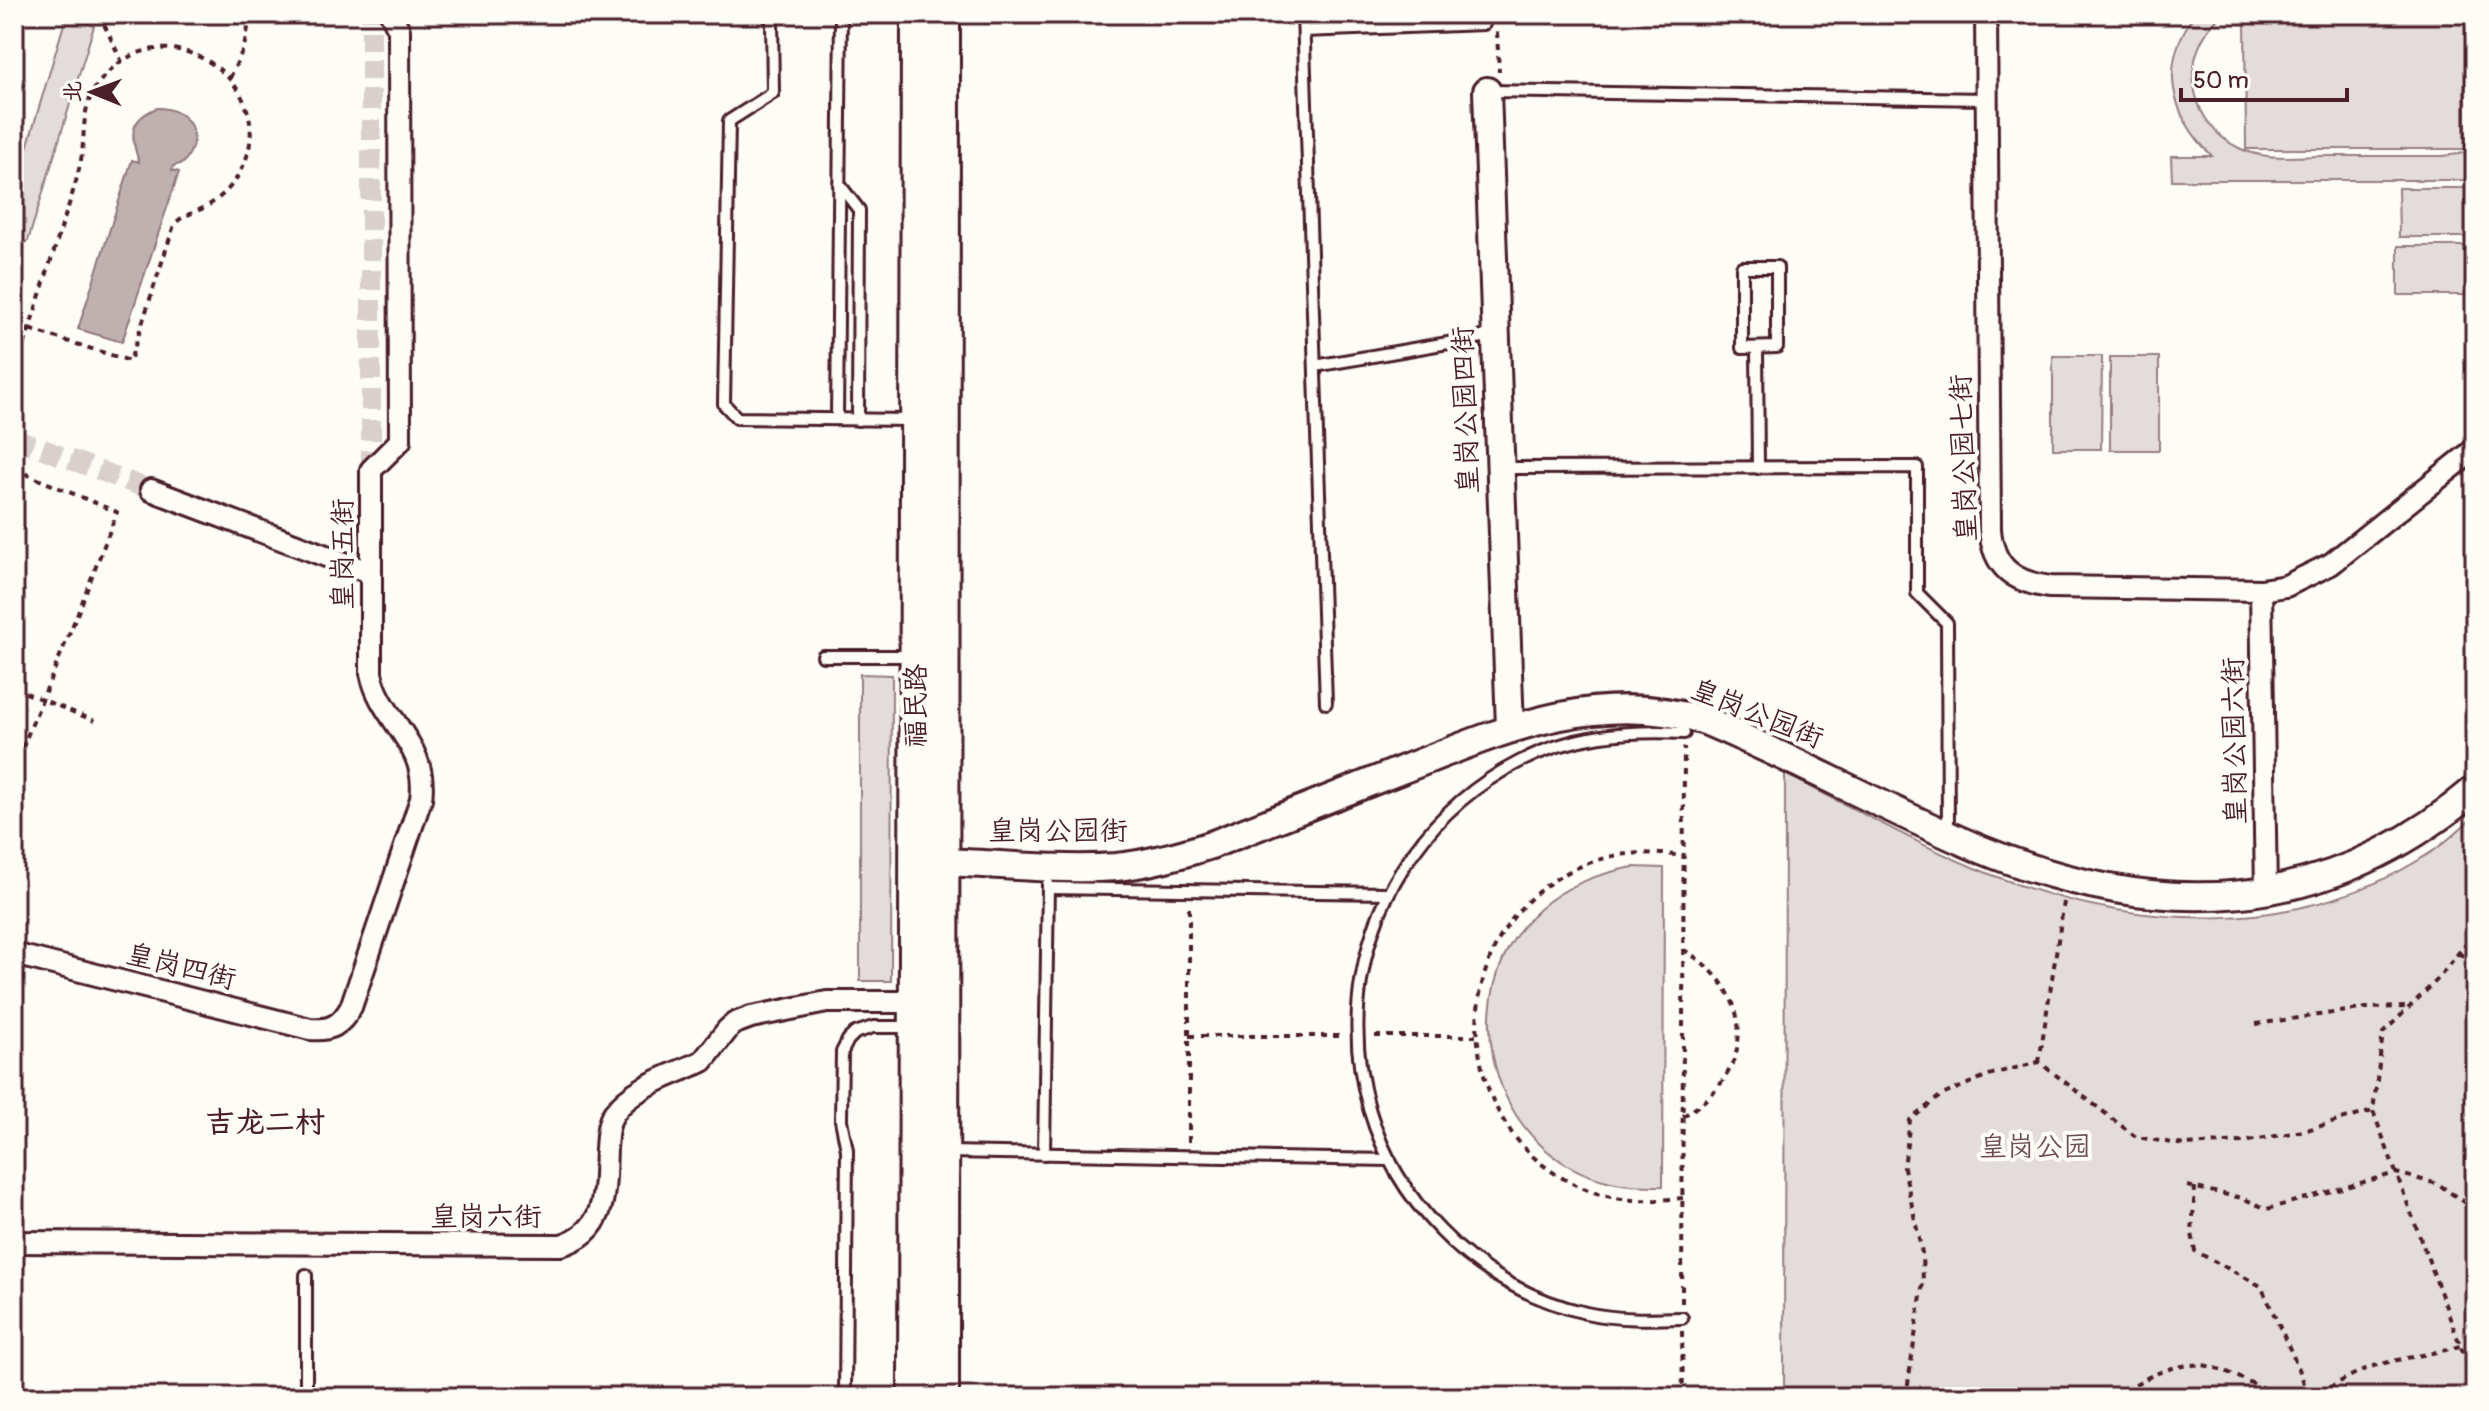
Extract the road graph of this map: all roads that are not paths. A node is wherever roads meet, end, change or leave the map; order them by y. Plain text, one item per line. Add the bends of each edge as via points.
1 (391, 14) edge
2 (766, 14) edge
3 (841, 14) edge
4 (917, 14) edge
5 (944, 14) edge
6 (1303, 14) edge
7 (1986, 14) edge
8 (1484, 24) dead end
9 (1304, 31) junction
10 (1487, 91) joint
11 (1986, 99) junction
12 (839, 184) junction
13 (1496, 334) junction
14 (1757, 348) junction
15 (1315, 366) junction
16 (837, 419) junction
17 (858, 420) junction
18 (916, 420) junction
19 (2475, 449) edge
20 (1501, 468) junction
21 (1758, 468) junction
22 (151, 490) tunnel mouth
23 (371, 573) junction
24 (2261, 590) junction
25 (823, 656) dead end
26 (916, 656) junction
27 (1326, 703) dead end
28 (1510, 728) junction
29 (1684, 733) road end
30 (2475, 789) edge
31 (1948, 835) junction
32 (943, 862) junction
33 (1048, 877) junction
34 (2266, 891) junction
35 (1388, 893) junction
36 (14, 954) edge
37 (915, 1015) junction
38 (335, 1027) joint
39 (943, 1152) junction
40 (1044, 1154) junction
41 (1390, 1160) junction
42 (14, 1242) edge
43 (306, 1275) dead end
44 (1682, 1318) road end
45 (306, 1397) edge
46 (845, 1397) edge
47 (914, 1397) edge
48 (943, 1397) edge

1 - 23 street, 皇岗五街 via 399,30 400,441 371,470
2 - 16 lane via 772,20 773,93 729,121 724,404 737,418
3 - 12 lane
4 - 18 main road, 福民路
5 - 32 main road, 福民路
6 - 9 lane
7 - 11 street, 皇岗公园七街
8 - 9 lane
9 - 15 lane
10 - 11 lane
10 - 13 street, 皇岗公园四街
11 - 24 street, 皇岗公园七街 via 1990,529 1996,555 2009,573 2050,587
12 - 16 lane
12 - 17 lane via 859,210
13 - 15 lane
13 - 20 street, 皇岗公园四街
14 - 14 lane via 1742,348 1742,267 1777,267 1777,347
14 - 21 lane
15 - 27 lane
16 - 17 lane
17 - 18 lane
18 - 26 main road, 福民路
19 - 24 street, 皇岗公园七街 via 2331,564 2286,586
20 - 21 lane
20 - 28 street, 皇岗公园四街
21 - 31 lane via 1917,467 1917,593 1947,623
22 - 23 street
23 - 38 street, 皇岗五街 via 373,684 415,753 423,788 351,1007
24 - 34 street, 皇岗公园六街
25 - 26 lane
26 - 37 main road, 福民路
28 - 31 street, 皇岗公园街 via 1609,709 1685,715
28 - 33 street, 皇岗公园街 via 1188,852
29 - 35 lane via 1600,735 1520,761 1451,809 1422,840
30 - 34 street, 皇岗公园街 via 2434,823 2385,851 2314,881
31 - 34 street, 皇岗公园街 via 2005,859 2115,888 2173,897
32 - 33 street, 皇岗公园街
32 - 39 main road, 福民路
33 - 35 lane via 1189,890
33 - 40 lane
35 - 41 lane via 1365,952 1357,1036 1362,1084
36 - 38 street, 皇岗四街 via 310,1029
37 - 42 street, 皇岗六街 via 827,1002 735,1023 703,1061 642,1089 611,1116 598,1217 582,1236 561,1245
37 - 46 lane via 863,1029 842,1052 841,1120 847,1150
37 - 47 main road, 福民路
39 - 40 lane
39 - 48 main road, 福民路
40 - 41 lane
41 - 44 lane via 1424,1214 1458,1249 1497,1277 1540,1299 1586,1313
43 - 45 lane

